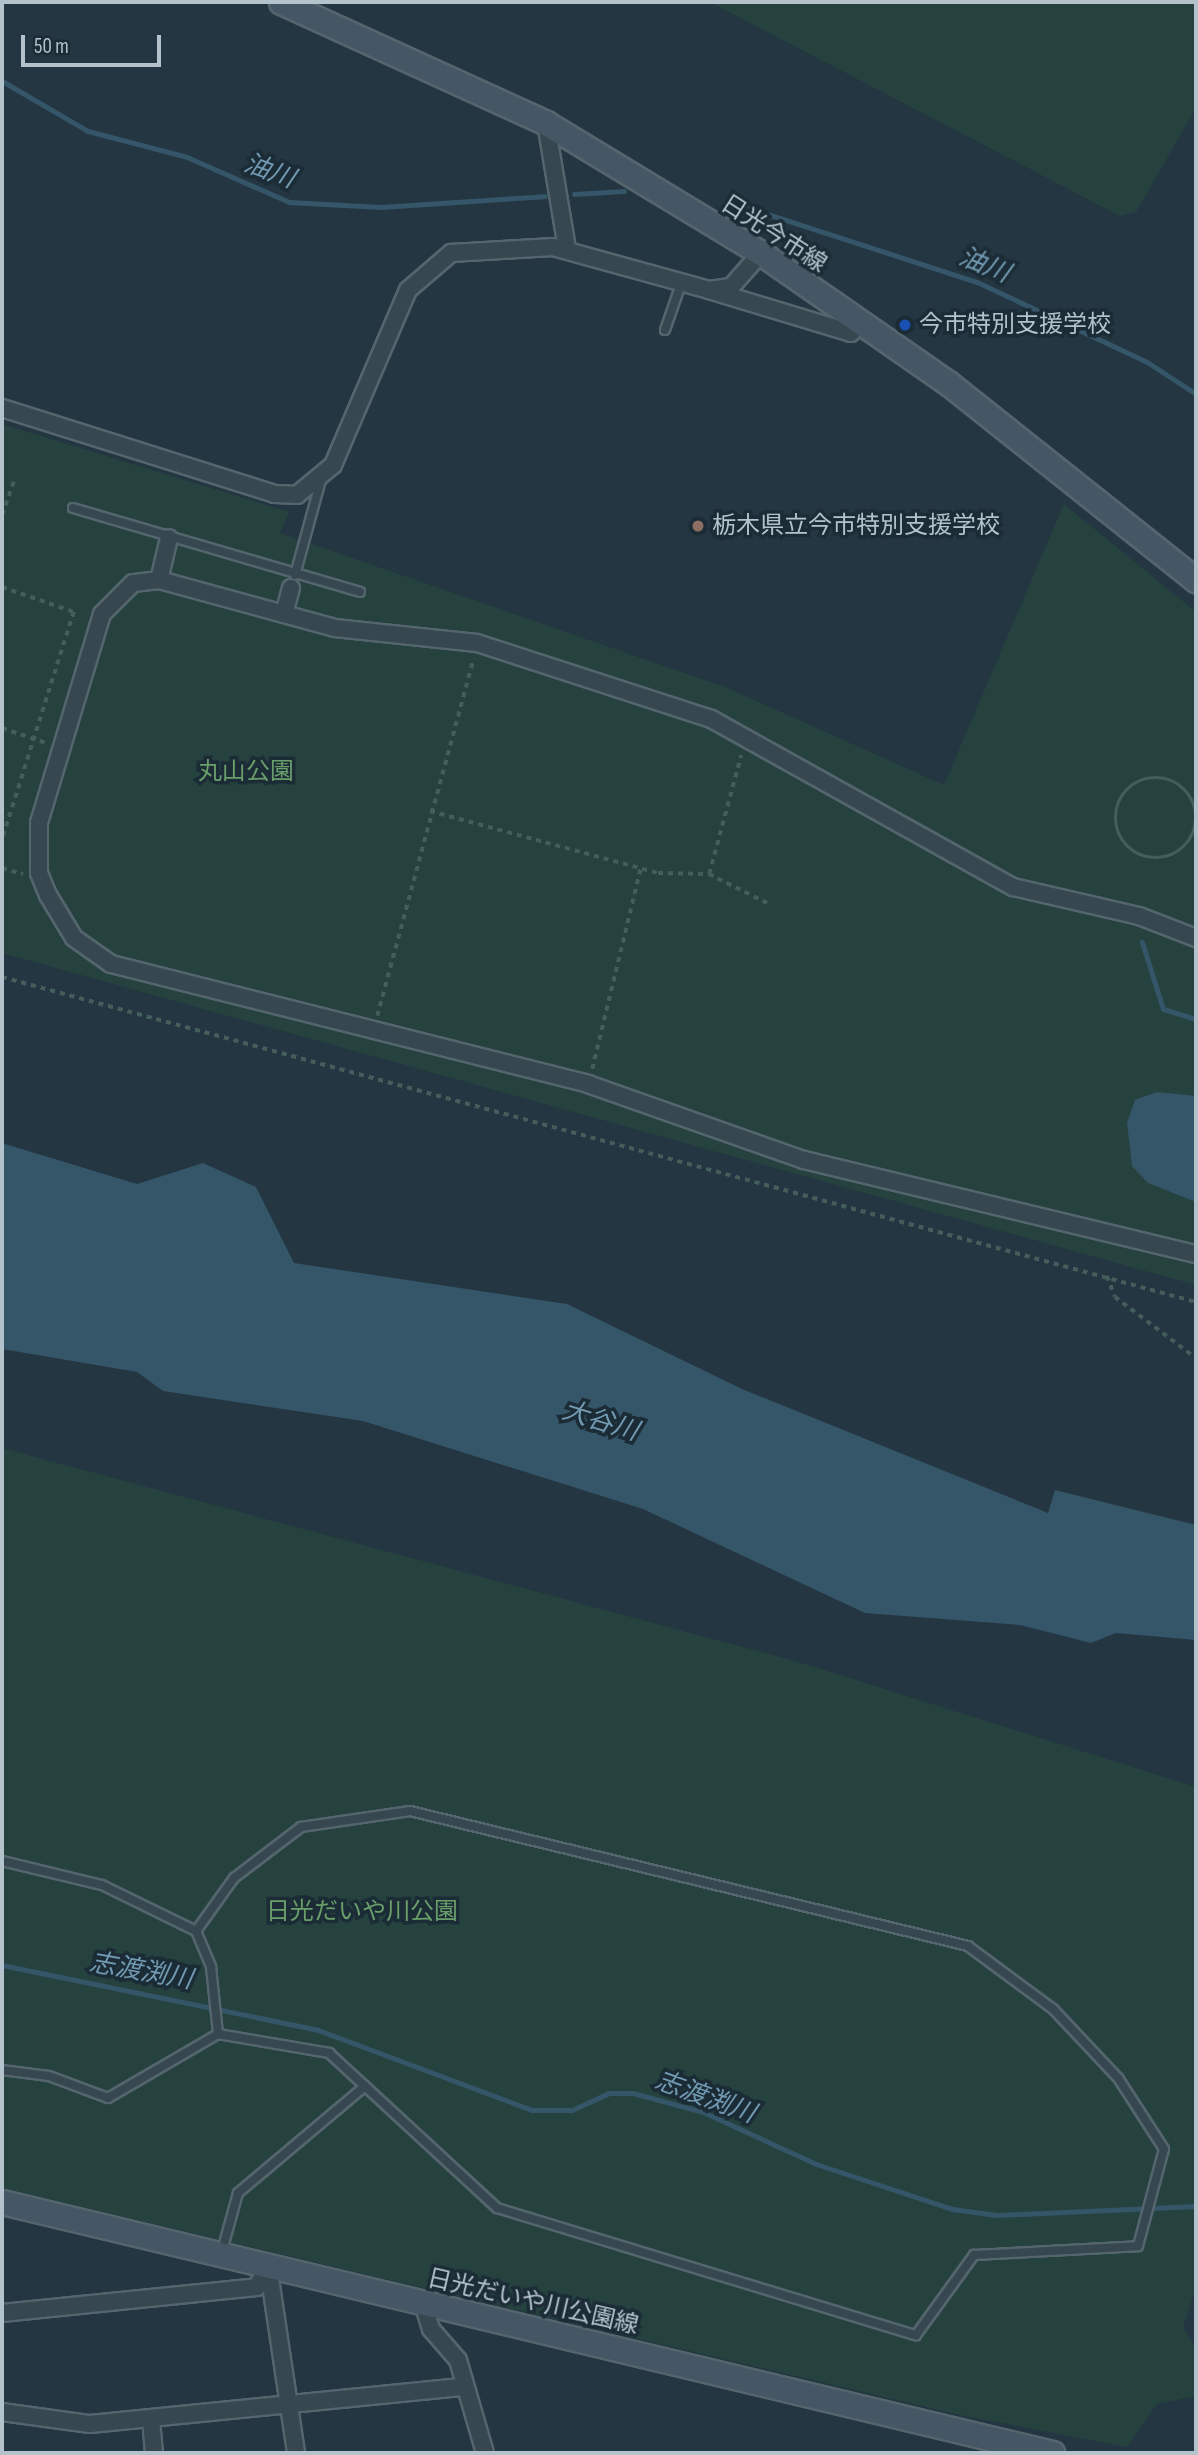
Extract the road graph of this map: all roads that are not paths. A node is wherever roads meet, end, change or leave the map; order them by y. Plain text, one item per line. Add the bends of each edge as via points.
1 (281, 2) edge
2 (546, 123) junction
3 (567, 249) junction
4 (761, 253) junction
5 (681, 284) junction
6 (709, 290) junction
7 (859, 324) junction
8 (665, 330) dead end
9 (2, 408) edge
10 (321, 480) junction
11 (73, 508) dead end
12 (169, 538) junction
13 (159, 580) junction
14 (293, 580) junction
15 (1196, 580) edge
16 (360, 592) dead end
17 (284, 614) junction
18 (1196, 937) edge
19 (1196, 1254) edge
20 (2, 1861) edge
21 (196, 1931) junction
22 (218, 2034) junction
23 (2, 2070) edge
24 (365, 2086) junction
25 (2, 2202) edge
26 (221, 2254) junction
27 (268, 2266) junction
28 (423, 2303) junction
29 (2, 2313) edge
30 (461, 2387) junction
31 (289, 2402) junction
32 (2, 2412) edge
33 (151, 2419) junction
34 (154, 2453) edge
35 (296, 2453) edge
36 (485, 2453) edge
37 (1052, 2453) edge

1 - 2 main road, 日光今市線
2 - 3 street
2 - 4 main road, 日光今市線
3 - 5 street
3 - 10 street via 465,251 427,269 402,300 356,416
4 - 6 street via 731,287
4 - 7 main road, 日光今市線
5 - 6 street
5 - 8 lane
6 - 7 street via 851,333
7 - 15 main road, 日光今市線 via 948,383
9 - 10 street via 274,494 297,495
10 - 14 lane
11 - 12 lane
12 - 13 street
12 - 14 lane
13 - 17 street
13 - 19 street via 133,583 102,614 38,823 39,873 60,920 87,950 137,972 588,1084 804,1160
14 - 16 lane
14 - 17 street
17 - 18 street via 335,628 477,643 746,736 1013,887 1139,916
20 - 21 lane via 102,1885
21 - 22 lane via 211,1967
21 - 24 lane via 234,1878 301,1827 410,1811 968,1946 1053,2009 1118,2078 1164,2149 1138,2246 974,2255 916,2335 497,2208
22 - 23 lane via 108,2098 48,2076
22 - 24 lane via 329,2053
24 - 26 lane via 238,2193
25 - 26 main road, 日光だいや川公園線
26 - 27 main road, 日光だいや川公園線
27 - 28 main road, 日光だいや川公園線
27 - 29 street via 257,2287
27 - 31 street
28 - 30 street via 431,2329 458,2360
28 - 37 main road, 日光だいや川公園線
30 - 31 street
30 - 36 street
31 - 33 street
31 - 35 street
32 - 33 street via 90,2424
33 - 34 street

